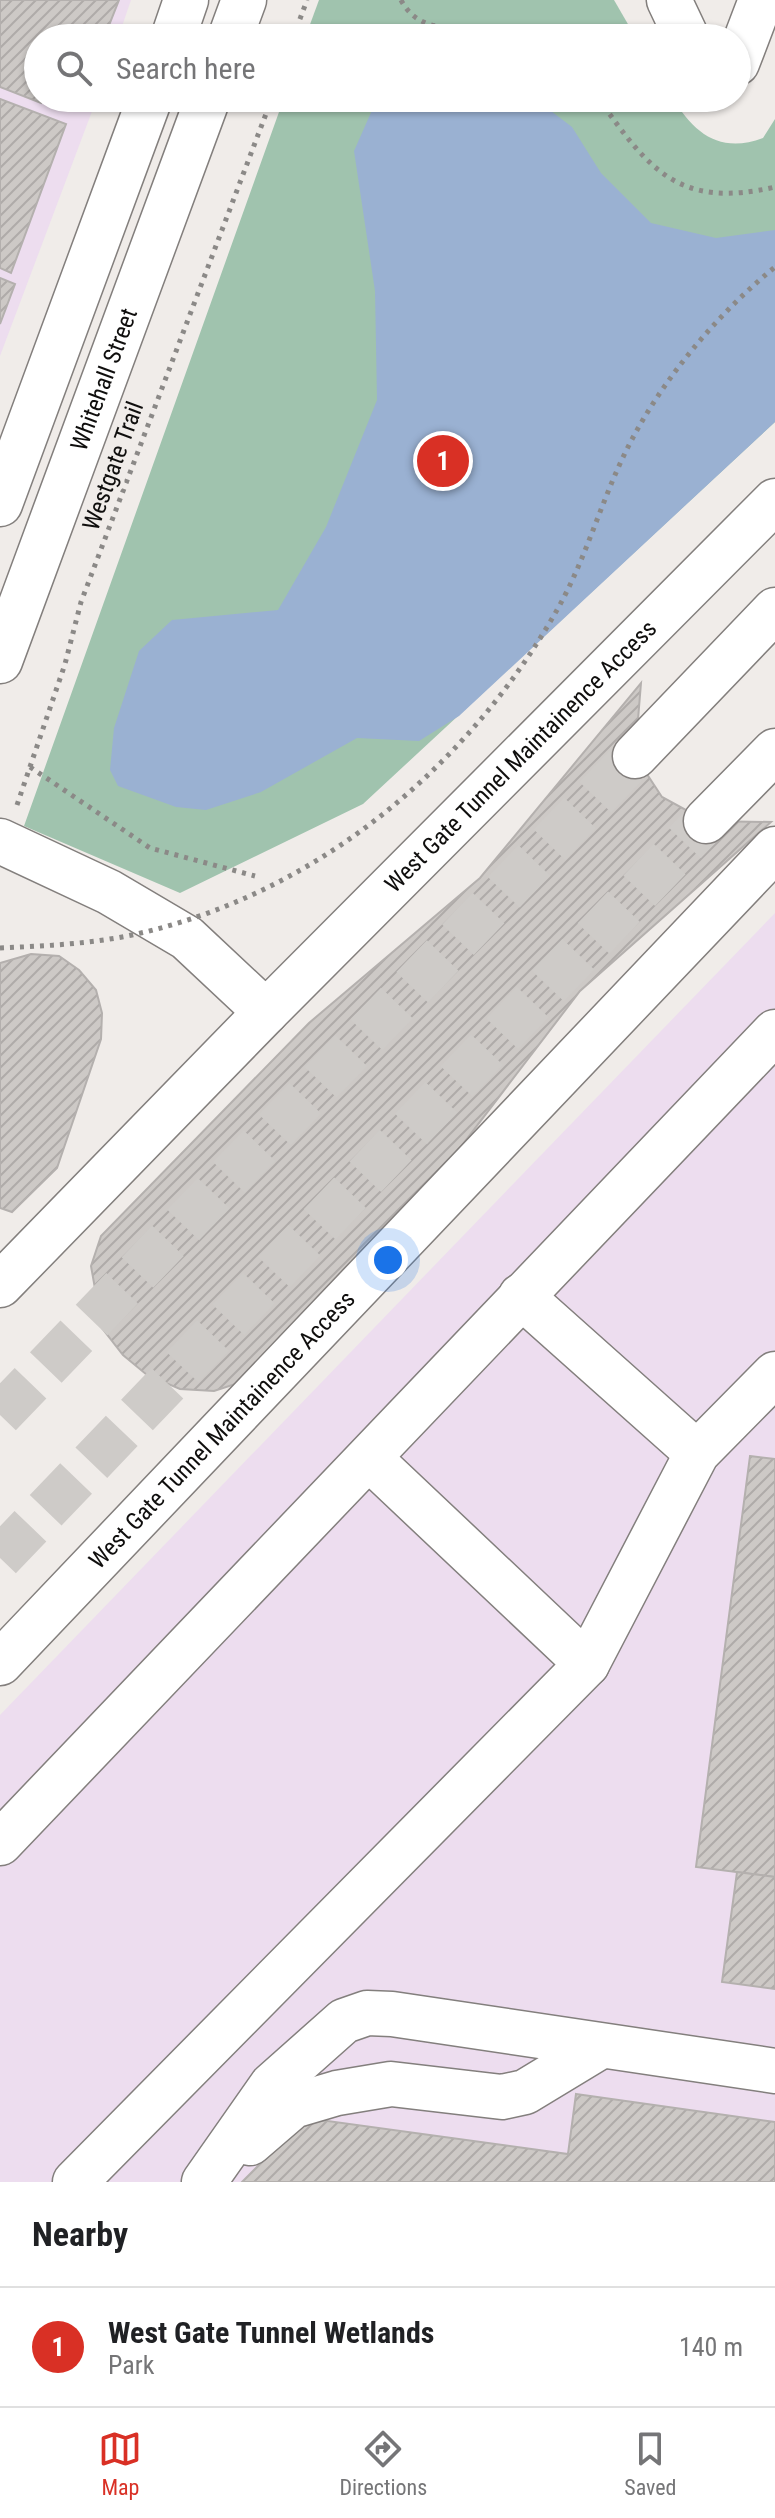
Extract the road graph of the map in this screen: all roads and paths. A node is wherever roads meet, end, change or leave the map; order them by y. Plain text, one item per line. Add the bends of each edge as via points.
1 (186, 0) edge
2 (244, 0) edge
3 (307, 0) edge
4 (401, 0) edge
5 (669, 0) edge
6 (761, 0) edge
7 (178, 24) edge
8 (235, 24) edge
9 (298, 24) edge
10 (428, 24) edge
11 (680, 24) edge
12 (751, 26) edge
13 (145, 112) edge
14 (203, 112) edge
15 (267, 112) edge
16 (608, 112) edge
17 (775, 187) edge
18 (109, 207) junction
19 (161, 226) junction
20 (775, 267) edge
21 (775, 501) edge
22 (0, 504) edge
23 (775, 610) edge
24 (0, 661) edge
25 (775, 751) edge
26 (635, 756) tunnel mouth
27 (30, 767) junction
28 (706, 821) tunnel mouth
29 (2, 842) edge
30 (775, 849) edge
31 (255, 876) dead end
32 (0, 948) edge
33 (266, 1012) junction
34 (775, 1032) edge
35 (0, 1285) edge
36 (521, 1296) junction
37 (775, 1374) edge
38 (697, 1453) junction
39 (369, 1458) junction
40 (0, 1663) edge
41 (587, 1664) junction
42 (0, 1843) edge
43 (601, 2046) junction
44 (775, 2071) edge
45 (75, 2182) edge
46 (205, 2182) edge

1 - 7 main road
2 - 8 main road
3 - 9 path
4 - 10 path
5 - 11 main road
6 - 12 main road
13 - 18 main road
14 - 19 main road, Whitehall Street
15 - 27 path, Westgate Trail via 81,602
16 - 17 path via 632,146 676,183 721,196
18 - 19 main road
18 - 22 main road
19 - 24 main road, Whitehall Street
20 - 32 path, bridge via 715,324 673,377 627,448 558,609 487,716 426,780 362,831 301,869 215,911 133,935
21 - 33 main road, West Gate Tunnel Maintainence Access
23 - 26 main road
25 - 28 main road
27 - 29 path, Westgate Trail
27 - 31 path via 150,848
29 - 33 main road via 109,892 187,938
30 - 40 main road, West Gate Tunnel Maintainence Access
33 - 35 main road, West Gate Tunnel Maintainence Access
34 - 36 main road
36 - 38 main road
36 - 39 main road
37 - 38 main road
38 - 41 main road
39 - 41 main road
39 - 42 main road
41 - 45 main road
43 - 44 main road
43 - 46 main road via 525,2092 502,2097 391,2084 293,2106
43 - 46 main road via 367,2013 344,2021 272,2085

